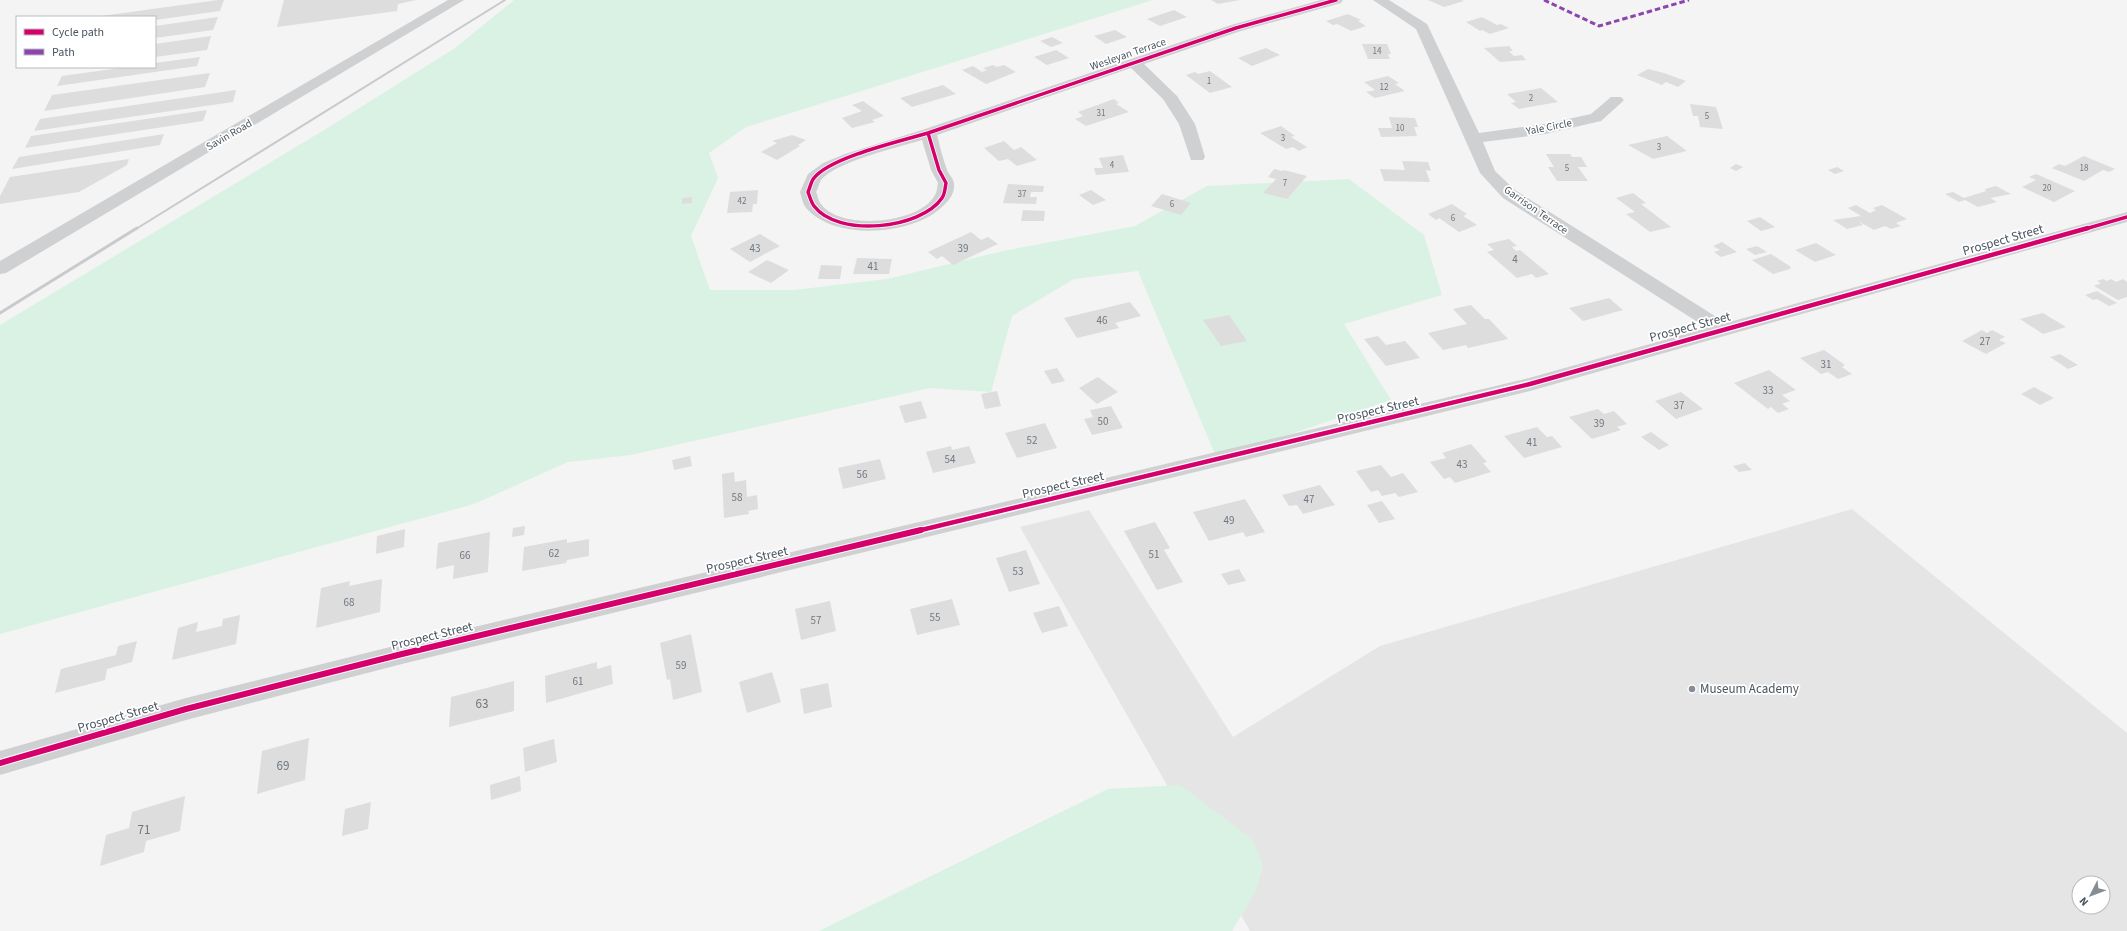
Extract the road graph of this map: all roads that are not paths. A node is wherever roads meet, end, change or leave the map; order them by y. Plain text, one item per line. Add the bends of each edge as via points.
1 (457, 0) edge
2 (1336, 0) edge
3 (1380, 0) edge
4 (1133, 62) junction
5 (1616, 100) dead end
6 (928, 134) junction
7 (1474, 139) junction
8 (1197, 157) dead end
9 (2127, 217) edge
10 (0, 269) edge
11 (1724, 330) junction
12 (0, 763) edge

1 - 10 street, Savin Road
2 - 4 street, Wesleyan Terrace via 1236,28
3 - 7 street, Garrison Terrace via 1422,27
4 - 6 street, Wesleyan Terrace
4 - 8 street via 1169,96 1187,124
5 - 7 street, Yale Circle via 1596,118 1545,129
6 - 6 street, Wesleyan Terrace via 829,166 814,178 808,192 814,206 828,218 852,225 879,226 906,221 928,211 942,197 946,183 939,170
7 - 11 street, Garrison Terrace via 1488,173 1509,194
9 - 11 street, Prospect Street
11 - 12 street, Prospect Street via 1445,405 402,654 186,709

